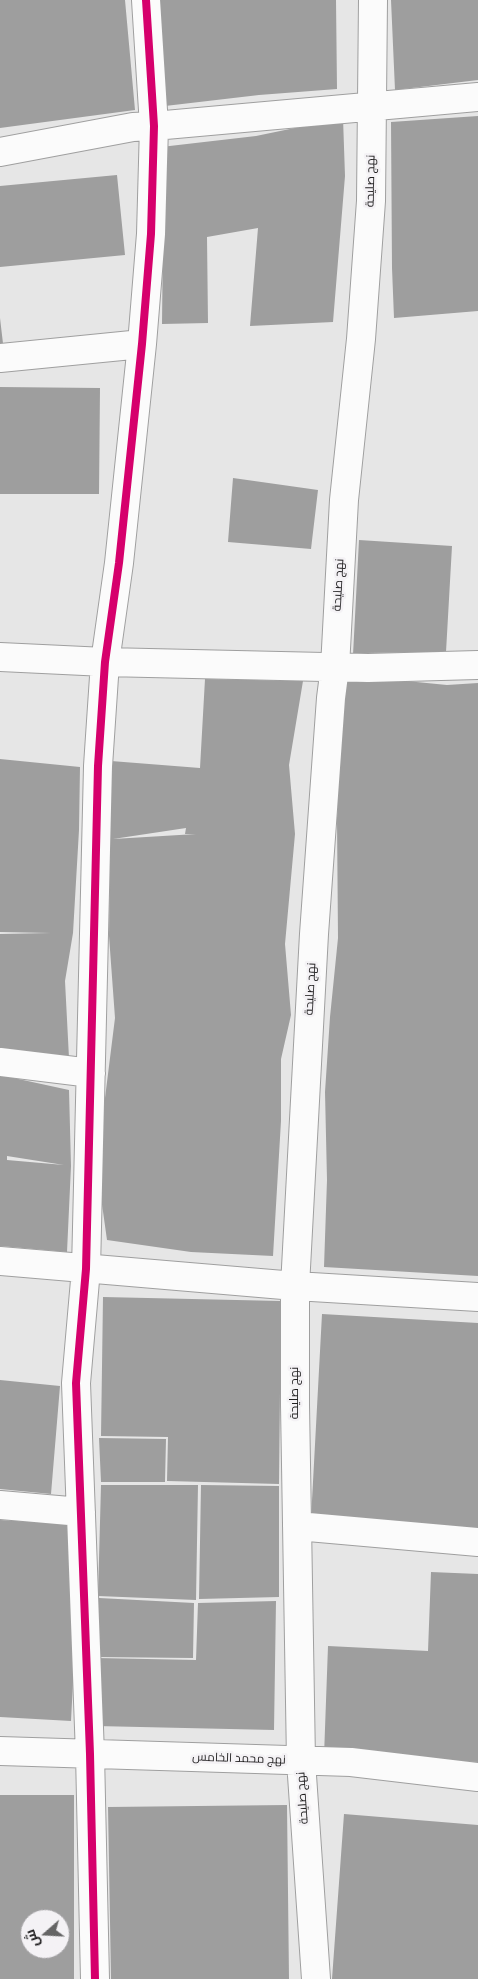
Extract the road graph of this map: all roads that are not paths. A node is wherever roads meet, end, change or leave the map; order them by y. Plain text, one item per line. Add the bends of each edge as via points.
1 (146, 0) edge
2 (373, 0) edge
3 (478, 97) edge
4 (372, 105) junction
5 (154, 126) junction
6 (0, 152) edge
7 (142, 344) junction
8 (0, 358) edge
9 (0, 657) edge
10 (105, 662) junction
11 (478, 665) edge
12 (335, 667) junction
13 (0, 1062) edge
14 (91, 1073) junction
15 (0, 1261) edge
16 (86, 1269) junction
17 (295, 1286) junction
18 (478, 1297) edge
19 (0, 1505) edge
20 (81, 1512) junction
21 (297, 1526) junction
22 (478, 1542) edge
23 (0, 1751) edge
24 (90, 1754) junction
25 (300, 1761) junction
26 (478, 1777) edge
27 (95, 1979) edge
28 (316, 1979) edge

1 - 5 street
2 - 4 street, نهج صليحة
3 - 4 street
4 - 5 street
4 - 12 street, نهج صليحة via 370,211 361,339 344,500
5 - 6 street via 133,127
5 - 7 street via 151,234
7 - 8 street
7 - 10 street
9 - 10 street
10 - 12 street
10 - 14 street via 98,766
11 - 12 street
12 - 17 street, نهج صليحة via 315,924
13 - 14 street
14 - 16 street
15 - 16 street
16 - 17 street
16 - 20 street via 76,1383
17 - 18 street
17 - 21 street, نهج صليحة
19 - 20 street
20 - 24 street
21 - 22 street
21 - 25 street, نهج صليحة
23 - 24 street, نهج محمد الخامس
24 - 25 street, نهج محمد الخامس
24 - 27 street
25 - 26 street, نهج محمد الخامس via 351,1762
25 - 28 street, نهج صليحة

